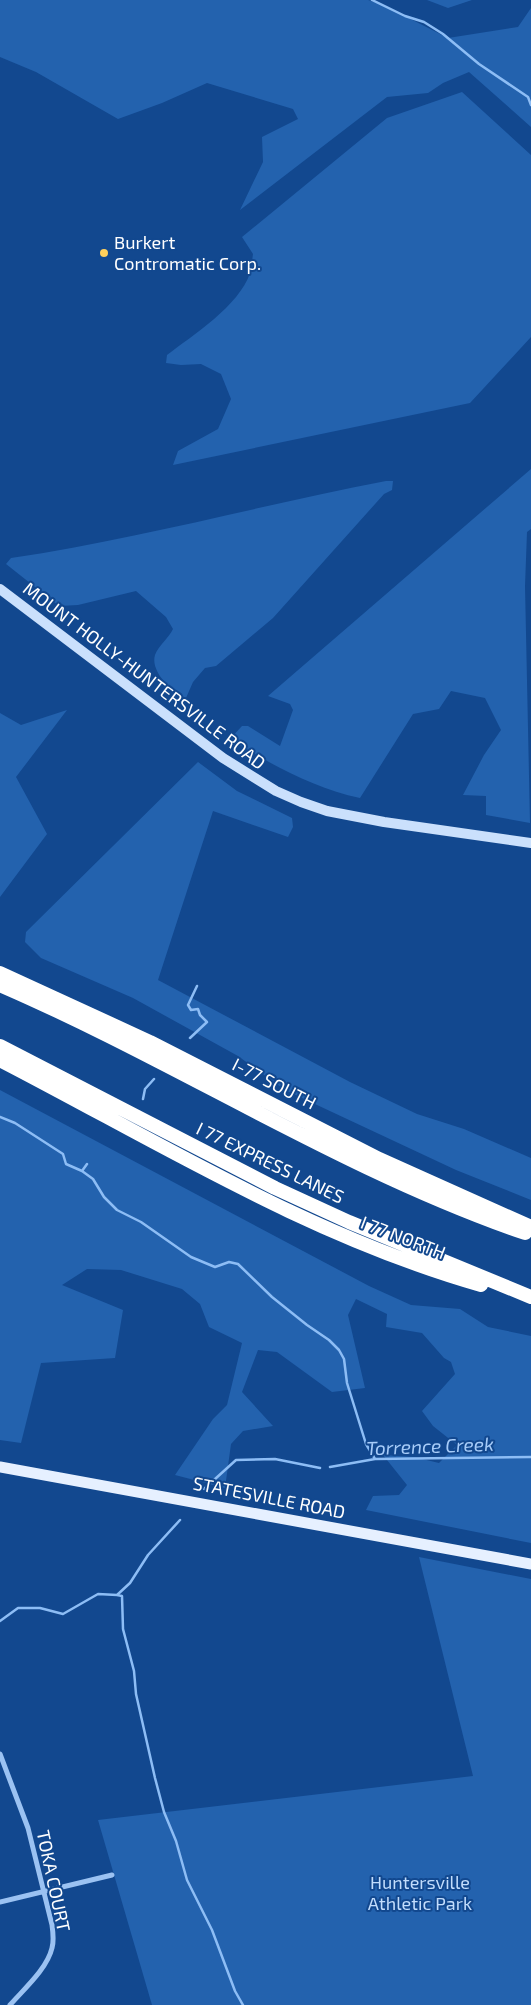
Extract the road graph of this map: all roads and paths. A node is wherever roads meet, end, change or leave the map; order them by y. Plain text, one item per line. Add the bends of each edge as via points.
1 (0, 589) edge
2 (531, 843) edge
3 (0, 973) edge
4 (0, 985) edge
5 (0, 1046) edge
6 (0, 1060) edge
7 (531, 1227) edge
8 (531, 1235) edge
9 (531, 1297) edge
10 (0, 1468) edge
11 (531, 1564) edge
12 (0, 1754) edge
13 (112, 1875) dead end
14 (42, 1891) junction
15 (0, 1902) edge
16 (10, 2005) edge

1 - 2 main road, MOUNT HOLLY-HUNTERSVILLE ROAD via 223,758 289,797 314,807 361,818
3 - 7 highway, I-77 SOUTH via 150,1042 379,1159
4 - 8 highway via 107,1034 373,1170 449,1205
5 - 9 highway, I 77 EXPRESS LANES via 282,1192
6 - 9 highway, I 77 NORTH via 218,1176 313,1222 419,1265
10 - 11 main road, STATESVILLE ROAD
12 - 14 street, TOKA COURT via 28,1828
13 - 14 street
14 - 15 street
14 - 16 street, TOKA COURT via 52,1925 52,1948 43,1966

